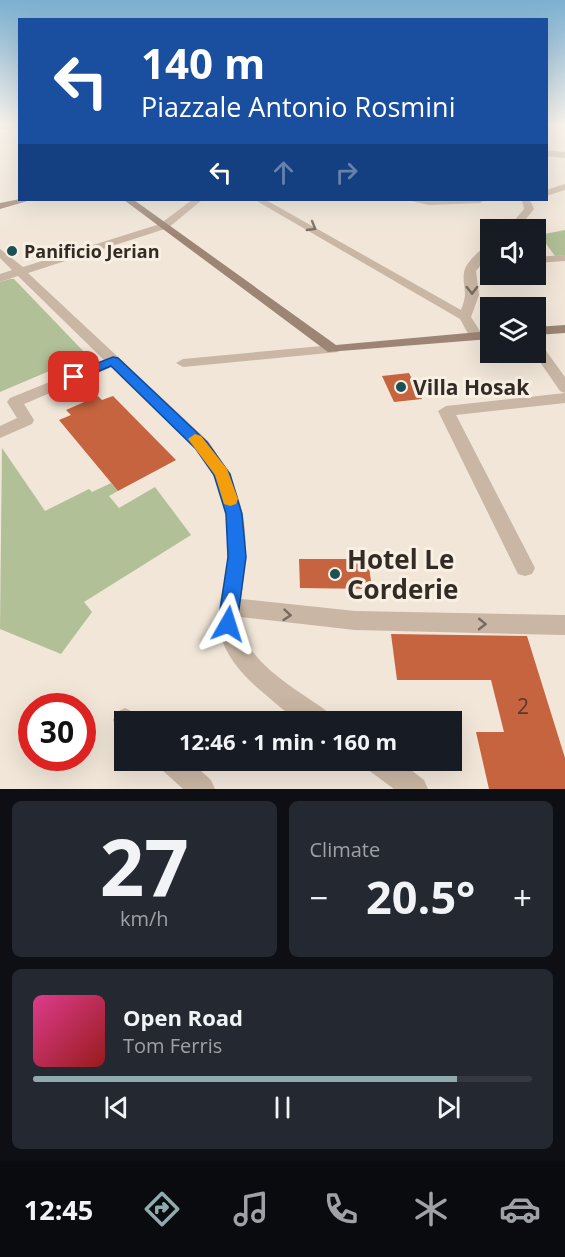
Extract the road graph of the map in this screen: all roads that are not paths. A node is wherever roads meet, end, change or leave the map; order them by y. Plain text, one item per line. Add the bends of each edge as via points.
1 (565, 187) edge
2 (548, 192) edge
3 (22, 201) edge
4 (130, 201) edge
5 (196, 201) edge
6 (262, 201) edge
7 (526, 201) edge
8 (0, 206) edge
9 (520, 219) edge
10 (164, 225) junction
11 (0, 252) edge
12 (565, 258) edge
13 (546, 259) edge
14 (480, 263) edge
15 (20, 271) junction
16 (0, 278) edge
17 (465, 317) junction
18 (565, 329) edge
19 (546, 330) edge
20 (480, 333) edge
21 (480, 336) edge
22 (333, 350) junction
23 (113, 361) junction
24 (546, 361) edge
25 (183, 363) dead end
26 (565, 388) edge
27 (565, 398) edge
28 (0, 432) edge
29 (525, 568) dead end
30 (229, 606) junction
31 (565, 625) edge
32 (309, 711) edge
33 (182, 771) edge
34 (391, 771) edge
35 (202, 789) edge
36 (415, 789) edge

1 - 2 street
3 - 8 street
4 - 10 street
5 - 10 street
6 -> 17 street
7 - 9 street via 529,209
10 - 15 street
10 - 22 street
11 - 15 street
12 - 13 street
14 -> 17 street via 470,271 473,295
15 - 16 street
15 - 23 street
17 - 20 street
18 - 19 street
21 - 22 street
22 - 25 street
23 - 28 street via 15,402 26,420
23 - 30 street via 201,445 222,474 234,514 237,557
24 - 26 street
27 - 29 street via 446,411
30 -> 31 street via 281,615 409,623
30 - 32 street via 228,624 244,658
33 - 35 street
34 - 36 street

